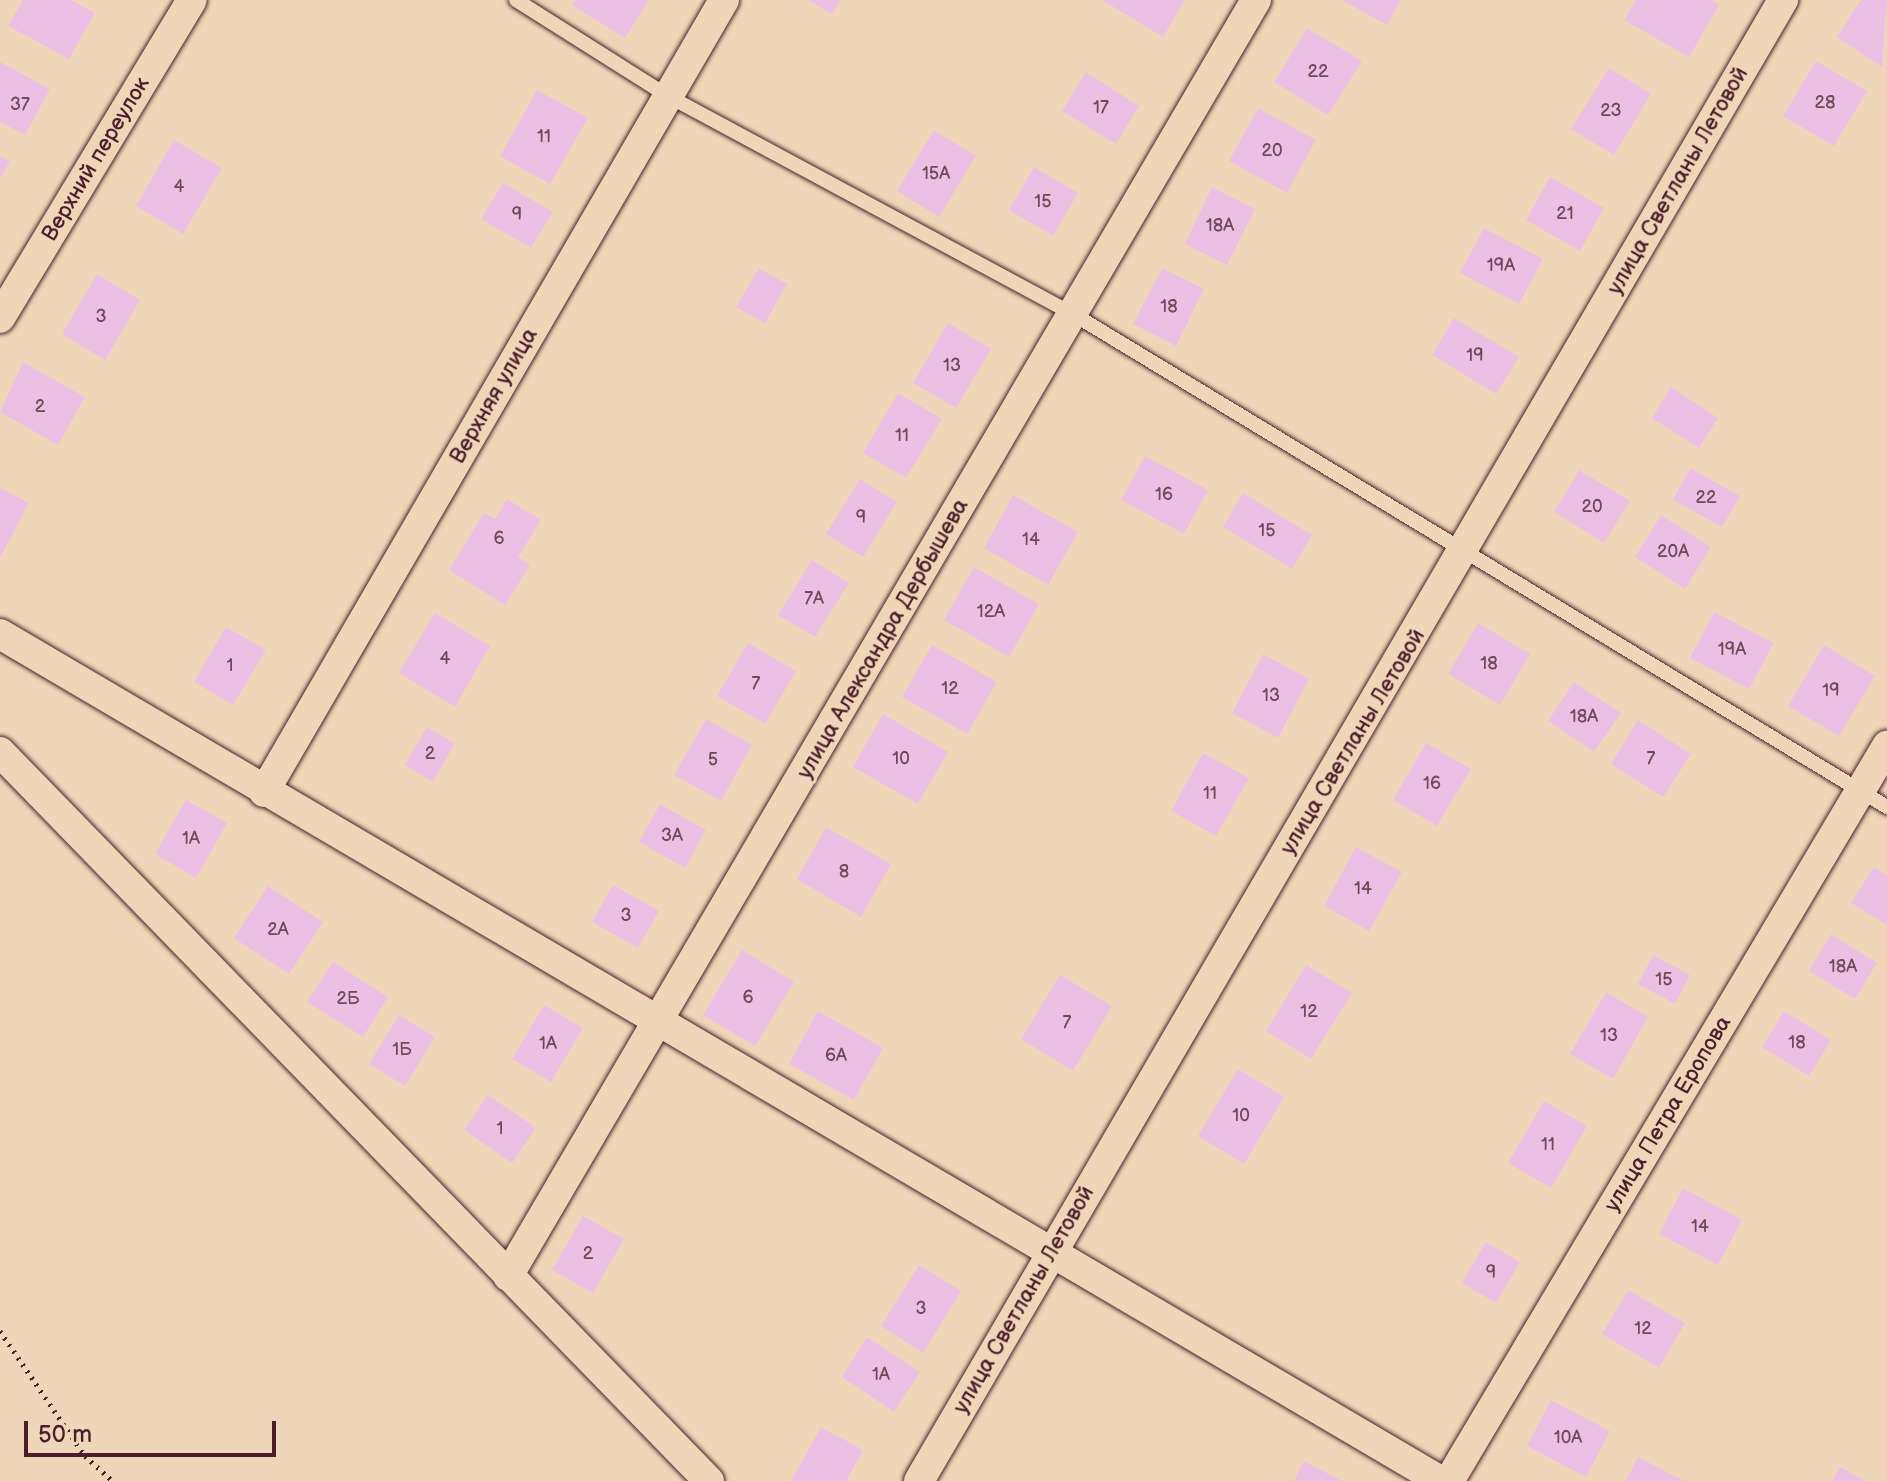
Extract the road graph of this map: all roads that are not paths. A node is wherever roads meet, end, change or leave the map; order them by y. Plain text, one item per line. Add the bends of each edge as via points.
1 (192, 0) edge
2 (516, 0) edge
3 (724, 0) edge
4 (1256, 0) edge
5 (1783, 0) edge
6 (668, 96) junction
7 (1073, 314) junction
8 (0, 318) edge
9 (1463, 554) junction
10 (0, 634) edge
11 (1887, 746) edge
12 (0, 752) edge
13 (264, 792) junction
14 (1860, 793) junction
15 (1887, 807) edge
16 (660, 1020) junction
17 (1051, 1252) junction
18 (508, 1276) junction
19 (709, 1481) edge
20 (919, 1481) edge
21 (1441, 1481) edge
22 (1449, 1481) edge

1 - 8 street, Верхний переулок
2 - 6 lane
3 - 6 street, Верхняя улица
4 - 7 street, улица Александра Дербышева
5 - 9 street, улица Светланы Летовой
6 - 7 lane
6 - 13 street, Верхняя улица
7 - 9 lane
7 - 16 street, улица Александра Дербышева
9 - 14 lane
9 - 17 street, улица Светланы Летовой
10 - 13 street
11 - 14 street, улица Петра Еропова
12 - 18 street
13 - 16 street
14 - 15 lane
14 - 22 street, улица Петра Еропова
16 - 17 street
16 - 18 street, улица Александра Дербышева
17 - 20 street, улица Светланы Летовой
17 - 21 street
18 - 19 street

